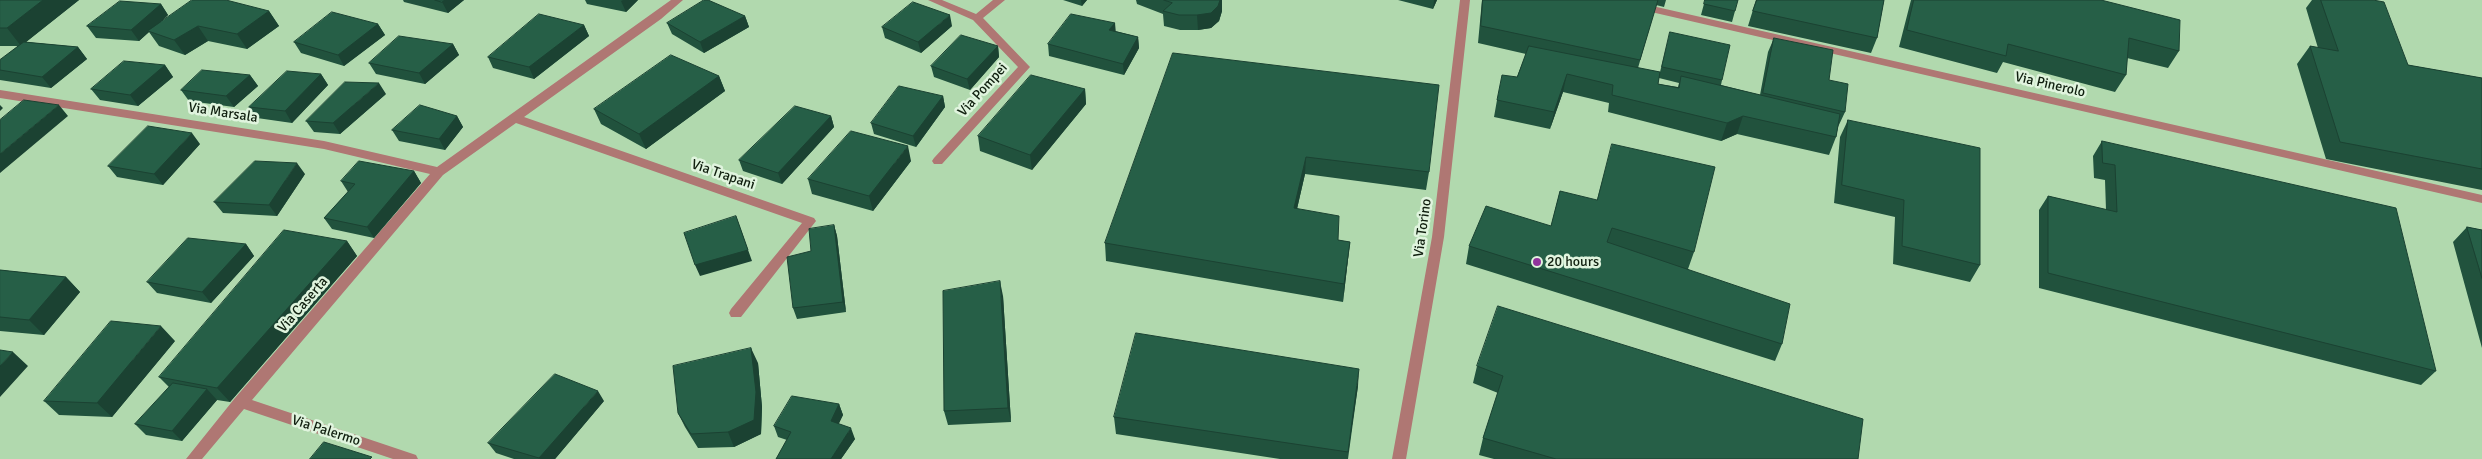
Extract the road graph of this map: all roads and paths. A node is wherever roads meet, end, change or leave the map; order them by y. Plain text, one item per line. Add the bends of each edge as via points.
1 (678, 0) edge
2 (933, 0) edge
3 (1000, 0) edge
4 (1465, 0) edge
5 (1612, 0) edge
6 (977, 18) junction
7 (0, 94) edge
8 (516, 119) junction
9 (938, 161) dead end
10 (439, 172) junction
11 (2482, 199) edge
12 (736, 313) dead end
13 (240, 402) junction
14 (193, 459) edge
15 (411, 459) edge
16 (1399, 459) edge

1 - 8 street
2 - 6 street, Via Pompei
3 - 6 street
4 - 16 street, Via Torino via 1438,237
5 - 11 street, Via Pinerolo
6 - 9 street, Via Pompei via 1024,67
7 - 10 street, Via Marsala via 324,145
8 - 10 street, Via Caserta
8 - 12 street, Via Trapani via 810,221
10 - 13 street, Via Caserta
13 - 14 street, Via Caserta
13 - 15 street, Via Palermo

